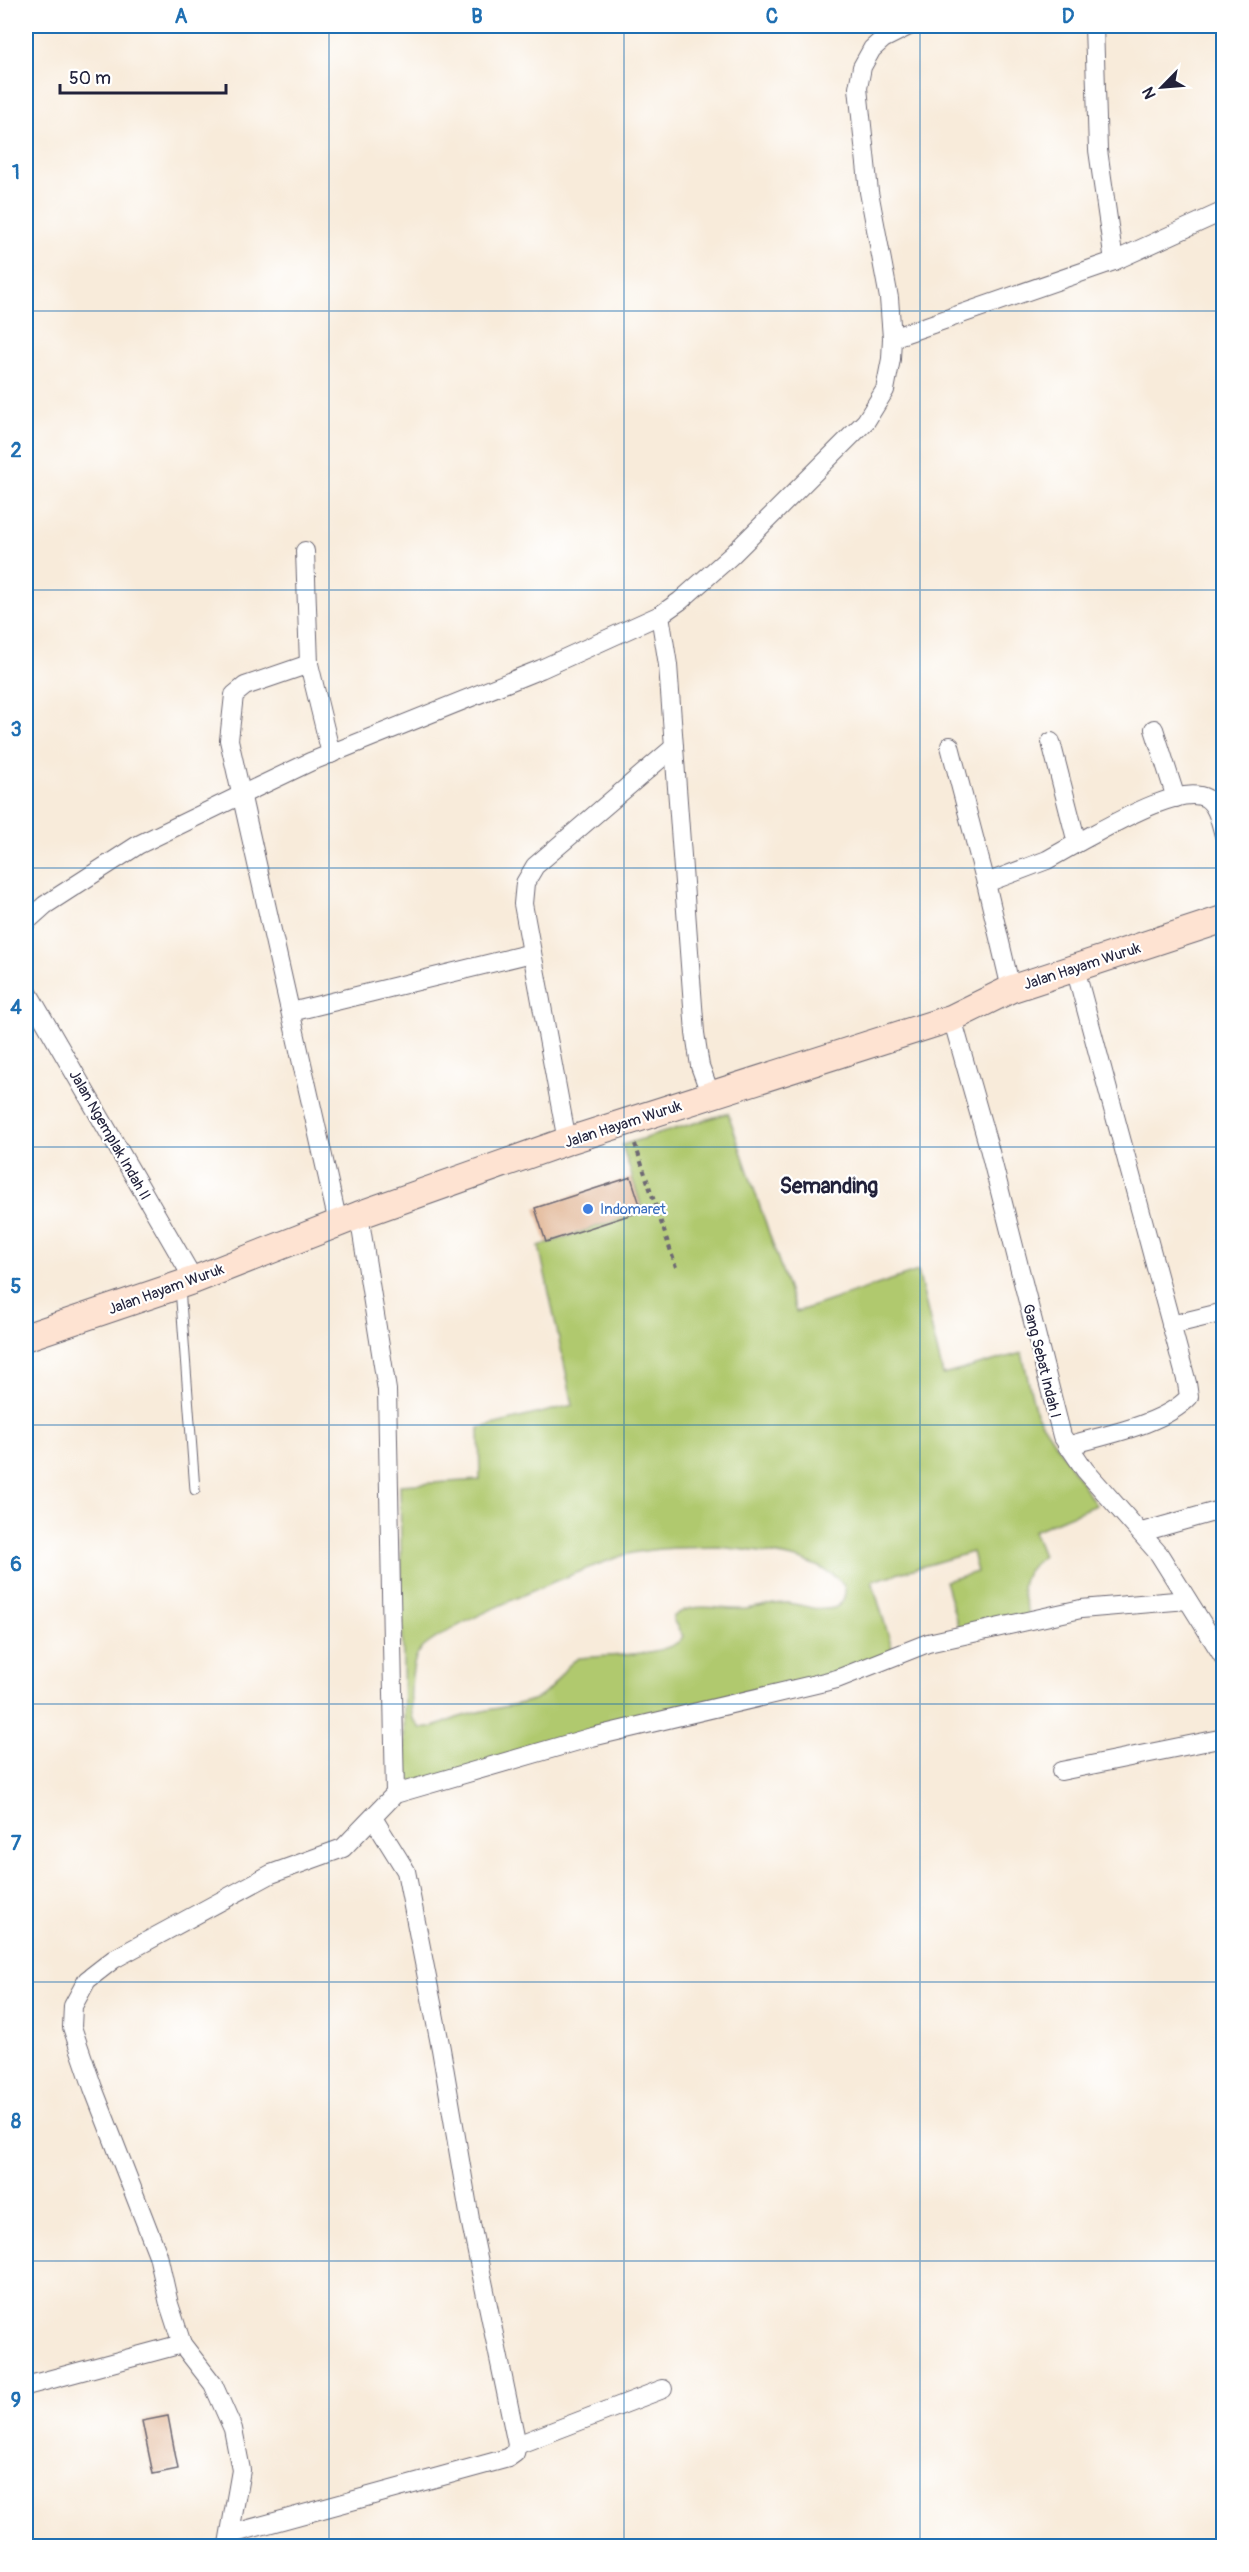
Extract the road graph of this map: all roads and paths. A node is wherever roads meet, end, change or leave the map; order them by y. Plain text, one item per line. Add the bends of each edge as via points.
1 (909, 26) edge
2 (1094, 26) edge
3 (1224, 211) edge
4 (1114, 261) junction
5 (892, 338) junction
6 (305, 551) dead end
7 (660, 615) junction
8 (309, 664) junction
9 (1154, 729) dead end
10 (1051, 742) dead end
11 (950, 746) dead end
12 (674, 747) junction
13 (331, 754) junction
14 (241, 795) junction
15 (1176, 798) junction
16 (1224, 835) edge
17 (1077, 843) junction
18 (986, 883) junction
19 (1224, 918) edge
20 (26, 922) edge
21 (532, 952) junction
22 (1075, 968) junction
23 (26, 989) edge
24 (1011, 989) junction
25 (291, 1012) junction
26 (952, 1018) junction
27 (711, 1096) junction
28 (628, 1123) junction
29 (567, 1141) junction
30 (349, 1219) junction
31 (676, 1267) dead end
32 (187, 1283) junction
33 (1224, 1312) edge
34 (1171, 1325) junction
35 (26, 1337) edge
36 (1067, 1446) junction
37 (195, 1490) dead end
38 (1224, 1509) edge
39 (1142, 1532) junction
40 (1187, 1600) junction
41 (1224, 1658) edge
42 (1224, 1738) edge
43 (1061, 1771) dead end
44 (395, 1794) junction
45 (373, 1818) junction
46 (182, 2344) junction
47 (26, 2386) edge
48 (663, 2389) dead end
49 (517, 2445) junction
50 (229, 2540) edge

1 - 5 street via 872,49 862,67 858,88
2 - 4 street via 1098,150
3 - 4 street
4 - 5 street
5 - 7 street via 885,390 866,421 732,555
6 - 8 street
7 - 12 street
7 - 13 street via 541,669
8 - 13 street
8 - 14 street via 245,686 234,695 230,740
9 - 15 street
10 - 17 street
11 - 18 street
12 - 21 street via 535,866 525,884 523,904
12 - 27 street via 695,1033 700,1066
13 - 14 street
14 - 20 street via 138,845 45,905
14 - 25 street
15 - 16 street via 1205,798 1215,807
15 - 17 street
17 - 18 street via 1047,860
18 - 24 street
19 - 22 main road, Jalan Hayam Wuruk
21 - 25 street
21 - 29 street
22 - 24 main road, Jalan Hayam Wuruk
22 - 34 street
23 - 32 street, Jalan Ngemplak Indah II
24 - 26 main road, Jalan Hayam Wuruk
25 - 30 street
26 - 27 main road, Jalan Hayam Wuruk
26 - 36 street, Gang Sebat Indah I via 989,1148 1054,1413
27 - 28 main road, Jalan Hayam Wuruk
28 - 29 main road, Jalan Hayam Wuruk
28 - 31 path
29 - 30 main road, Jalan Hayam Wuruk
30 - 32 main road, Jalan Hayam Wuruk
30 - 44 street via 387,1390
32 - 35 main road, Jalan Hayam Wuruk
32 - 37 lane
33 - 34 street
34 - 36 street via 1189,1397 1161,1417
36 - 39 street, Gang Sebat Indah I
38 - 39 street
39 - 40 street, Gang Sebat Indah I
40 - 41 street, Gang Sebat Indah I
40 - 44 street via 1081,1609 928,1642 837,1679 592,1737
42 - 43 street
44 - 45 street
45 - 46 street via 343,1848 271,1874 114,1959 87,1980 73,2006 72,2026 158,2255
45 - 49 street via 406,1871
46 - 47 street
46 - 50 street via 213,2384 233,2429 241,2470
48 - 49 street
49 - 50 street via 515,2454 508,2458

